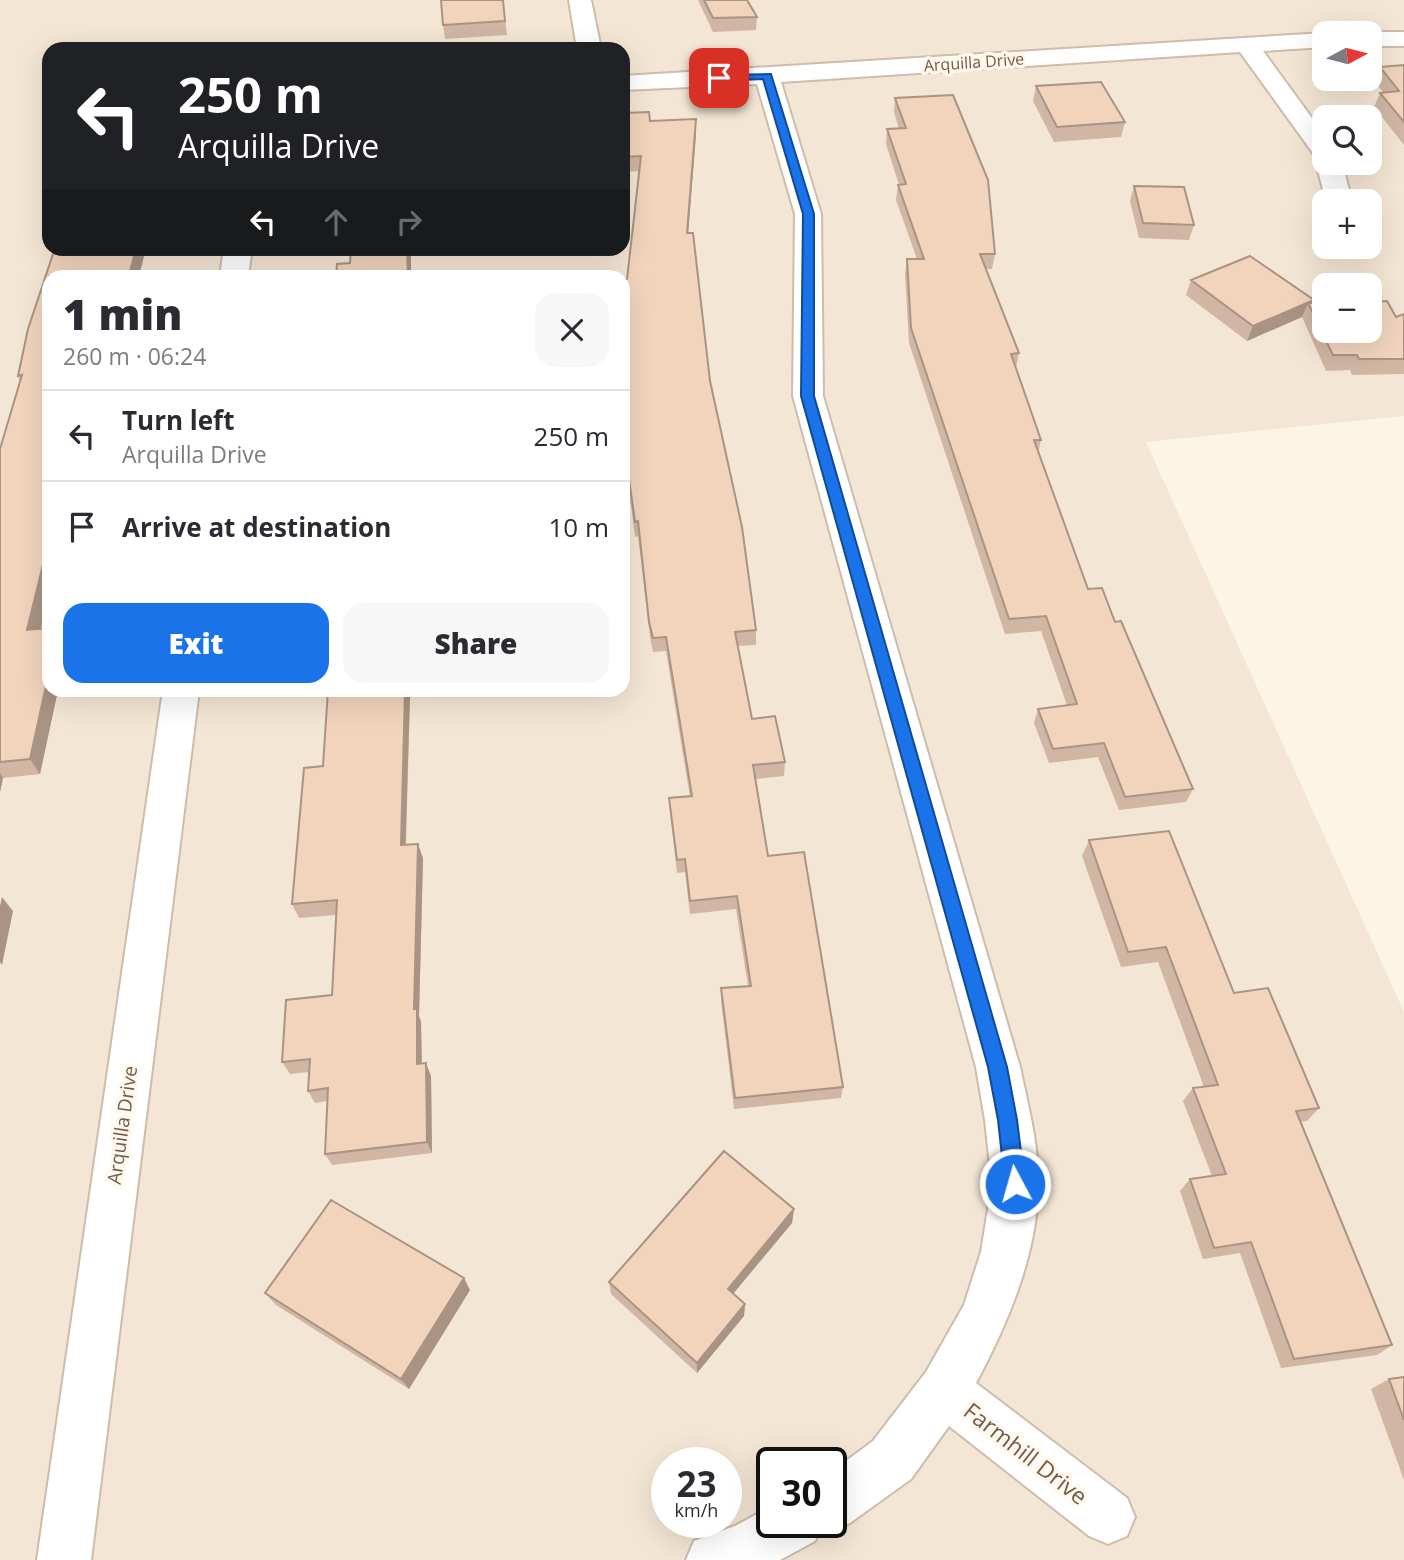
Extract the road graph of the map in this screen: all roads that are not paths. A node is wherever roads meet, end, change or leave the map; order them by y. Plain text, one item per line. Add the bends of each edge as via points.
1 (580, 0) edge
2 (1382, 38) edge
3 (1404, 39) edge
4 (1312, 41) edge
5 (588, 42) edge
6 (1246, 44) junction
7 (767, 76) junction
8 (630, 83) edge
9 (1312, 136) edge
10 (180, 697) edge
11 (944, 1390) junction
12 (847, 1492) edge
13 (1108, 1517) dead end
14 (766, 1538) edge
15 (64, 1560) edge
16 (713, 1560) edge

1 - 5 street
2 - 3 street
4 - 6 street, Arquilla Drive
6 - 7 street, Arquilla Drive
6 - 9 street
7 - 8 street, Arquilla Drive
7 - 11 street, Farmhill Drive via 808,214 808,396 998,1067 1008,1120 1015,1184 1005,1252 985,1316
10 - 15 street, Arquilla Drive
11 - 12 street, Farmhill Drive via 892,1460
11 - 13 street, Farmhill Drive
14 - 16 street

